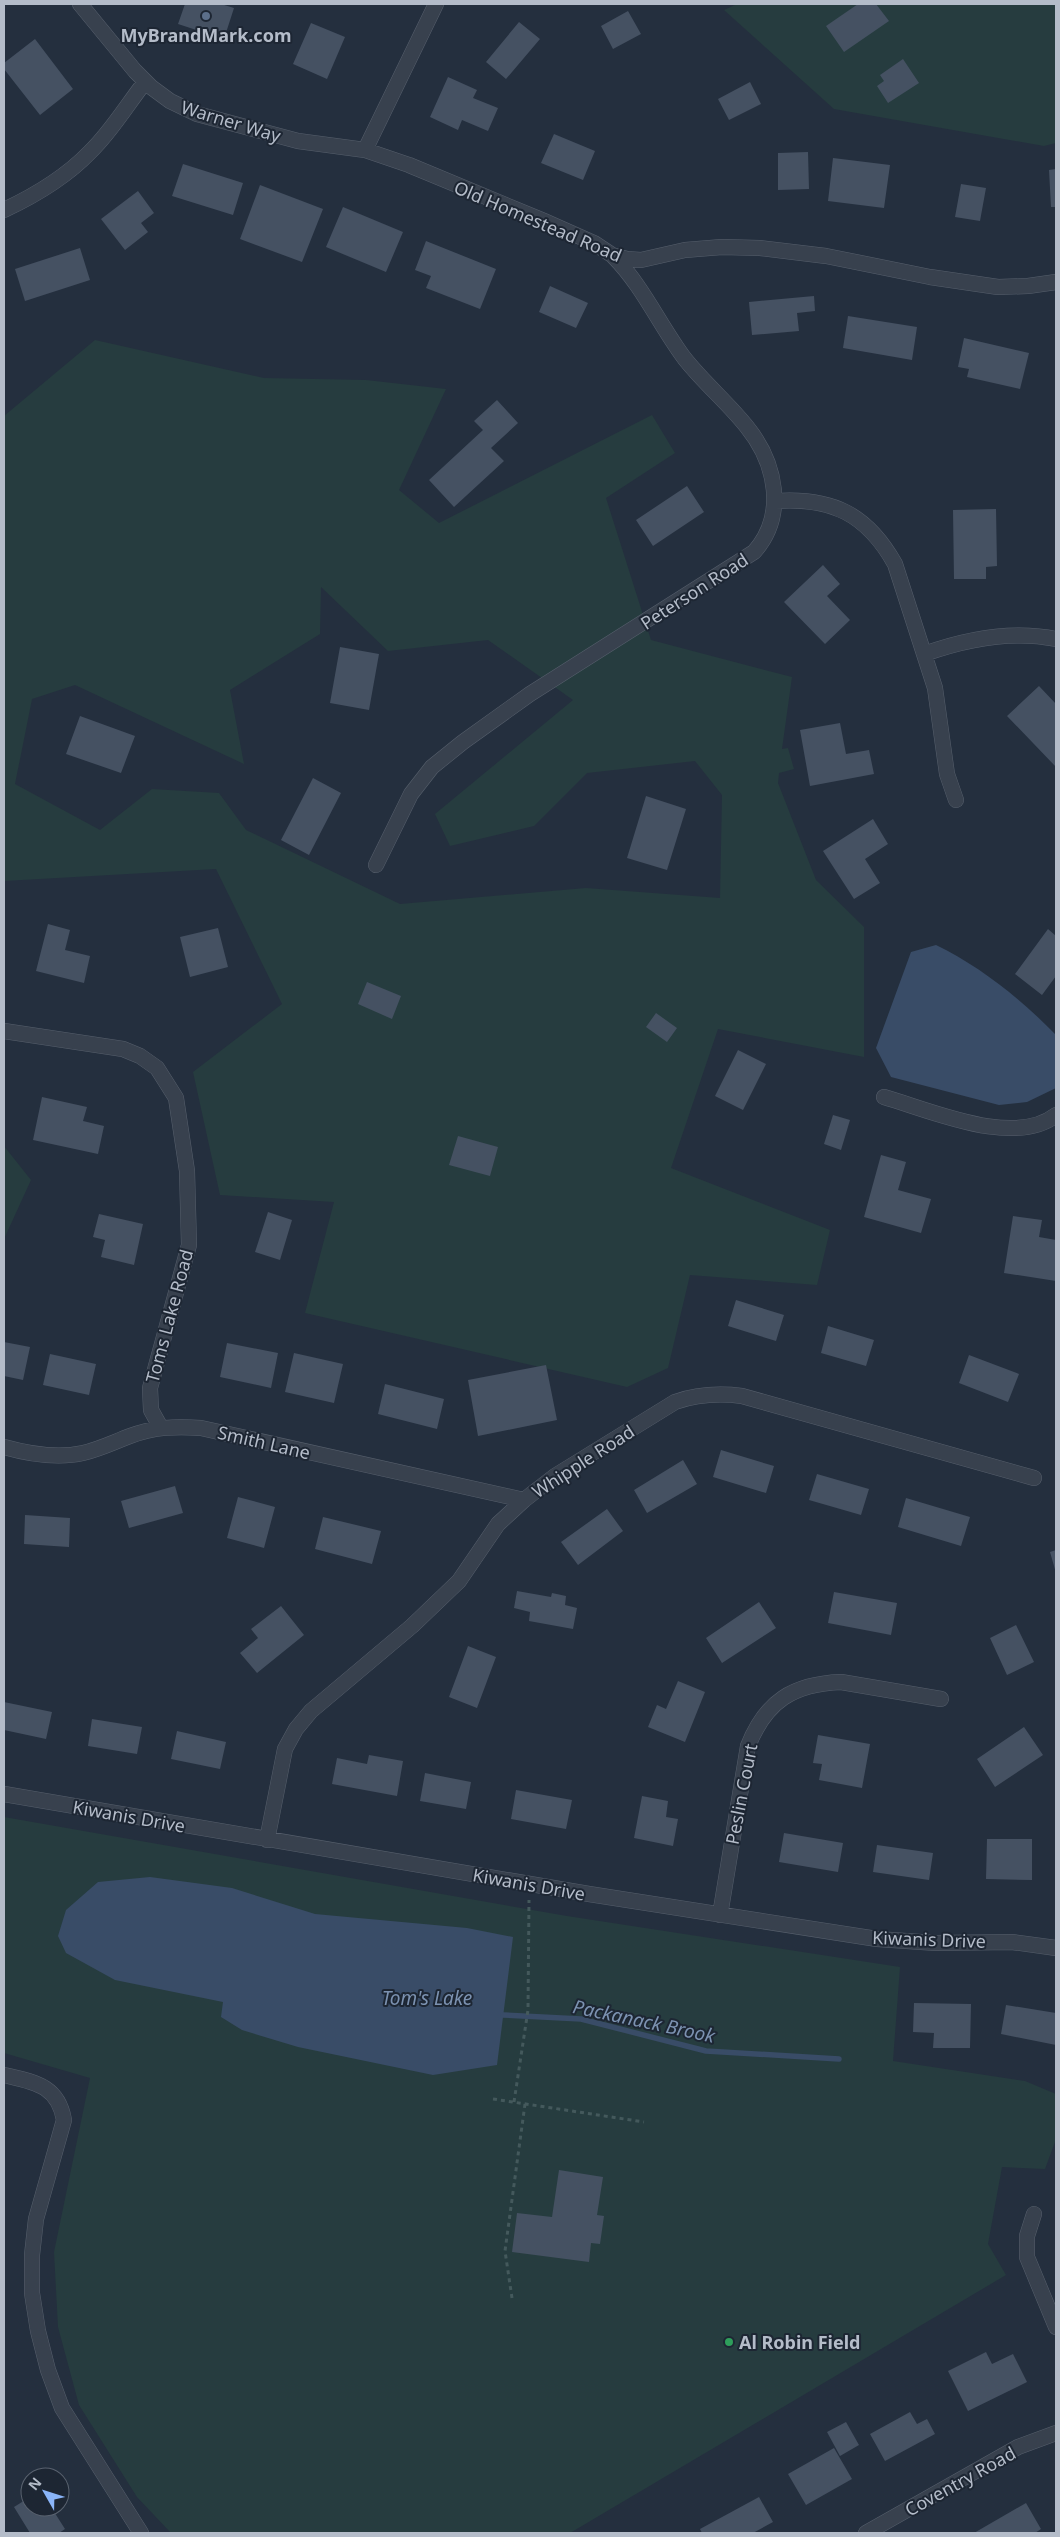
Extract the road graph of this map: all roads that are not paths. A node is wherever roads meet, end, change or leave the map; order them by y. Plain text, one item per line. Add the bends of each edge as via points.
1 (80, 4) edge
2 (436, 4) edge
3 (145, 82) junction
4 (365, 150) junction
5 (4, 210) edge
6 (612, 255) junction
7 (1056, 282) edge
8 (775, 501) junction
9 (1056, 639) edge
10 (924, 654) junction
11 (956, 800) dead end
12 (376, 865) dead end
13 (4, 1031) edge
14 (884, 1097) dead end
15 (1056, 1115) edge
16 (161, 1428) junction
17 (4, 1447) edge
18 (1034, 1478) dead end
19 (524, 1500) junction
20 (941, 1698) dead end
21 (4, 1794) edge
22 (267, 1840) junction
23 (720, 1915) junction
24 (1056, 1948) edge
25 (4, 2075) edge
26 (1034, 2214) dead end
27 (1056, 2327) edge
28 (1056, 2433) edge
29 (141, 2533) edge
30 (866, 2533) edge

1 - 3 street, Warner Way
2 - 4 street
3 - 4 street, Warner Way via 170,101 197,114 298,141
3 - 5 street via 91,151 72,169 34,196
4 - 6 street, Old Homestead Road via 544,220 594,242
6 - 7 street, Old Homestead Road via 641,260 685,250 760,248 826,256 930,277 998,286
6 - 8 street, Peterson Road via 627,270 686,360 748,427 771,471
8 - 10 street via 816,501 836,507 871,530 895,564
8 - 12 street, Peterson Road via 771,528 754,552 530,694 432,767 411,794
9 - 10 street via 986,638
10 - 11 street via 935,688 947,774
13 - 16 street, Toms Lake Road via 123,1049 157,1068 176,1098 188,1171 189,1245 150,1388 151,1410
14 - 15 street via 988,1127 1010,1130 1031,1127
16 - 17 street, Smith Lane via 128,1436 81,1454 54,1456
16 - 19 street, Smith Lane via 202,1428
18 - 19 street, Whipple Road via 742,1396 718,1393 695,1395 675,1402 555,1476
19 - 22 street, Whipple Road via 498,1524 459,1581 412,1626 311,1711 296,1728 285,1749 279,1772
20 - 23 street, Peslin Court via 825,1682 790,1693 768,1710 756,1726 748,1746
21 - 22 street, Kiwanis Drive
22 - 23 street, Kiwanis Drive
23 - 24 street, Kiwanis Drive via 877,1939 936,1943 1012,1942
25 - 29 street via 45,2087 62,2108 64,2120 36,2219 32,2255 32,2292 38,2331 62,2408
26 - 27 street via 1027,2236 1027,2257
28 - 30 street, Coventry Road via 1018,2447

